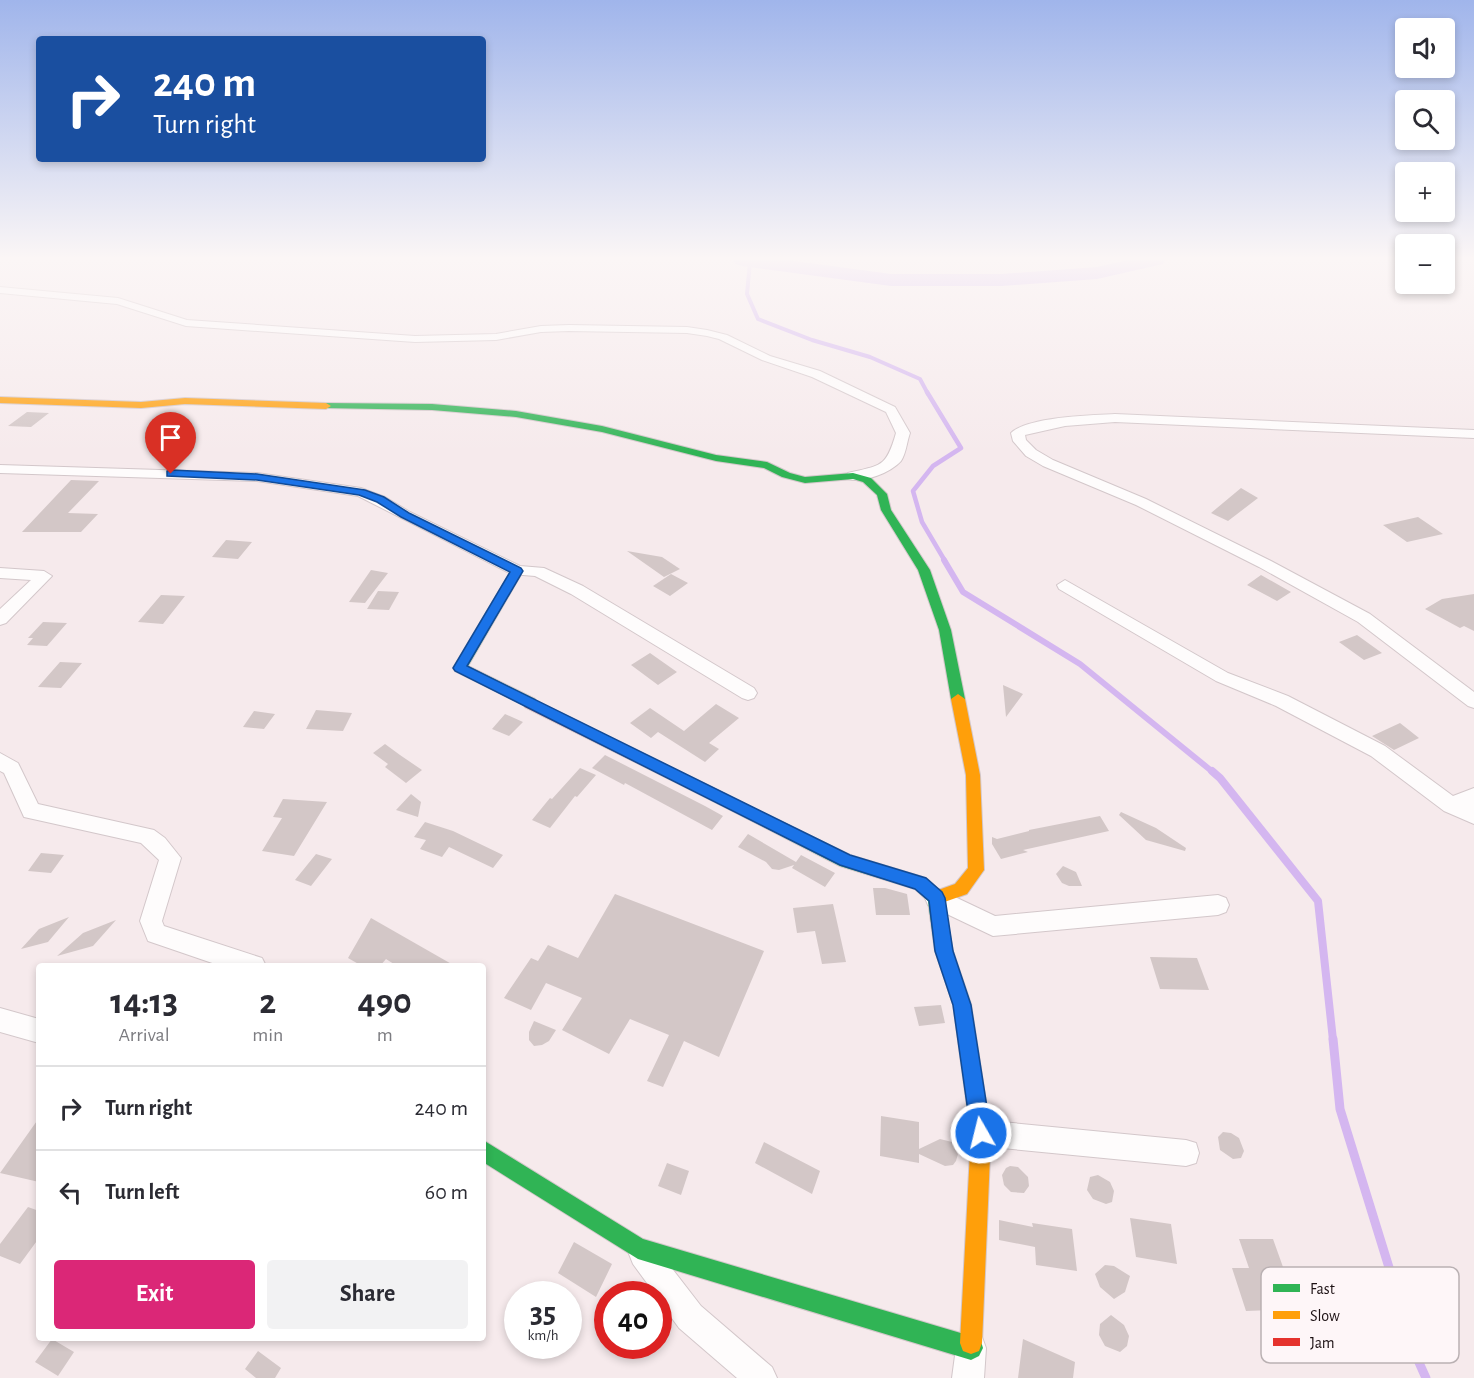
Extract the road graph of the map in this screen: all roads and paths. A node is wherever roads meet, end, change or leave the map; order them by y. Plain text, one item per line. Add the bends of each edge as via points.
1 (205, 324) edge
2 (0, 400) edge
3 (1474, 434) edge
4 (0, 469) edge
5 (853, 476) junction
6 (517, 571) junction
7 (0, 573) edge
8 (1065, 585) dead end
9 (0, 619) edge
10 (748, 693) dead end
11 (1474, 700) edge
12 (0, 761) edge
13 (1474, 796) edge
14 (1451, 805) junction
15 (1474, 816) edge
16 (936, 898) junction
17 (1218, 905) dead end
18 (245, 963) edge
19 (0, 1020) edge
20 (36, 1030) edge
21 (981, 1133) junction
22 (486, 1152) edge
23 (1186, 1154) dead end
24 (638, 1248) junction
25 (971, 1348) junction
26 (761, 1378) edge
27 (968, 1378) edge

1 - 5 street via 415,339 496,337 569,328 708,333 765,358 826,378 891,410 903,433 896,458 877,471
2 - 5 street via 141,405 185,401 432,406 602,429 716,458 756,462 805,480
3 - 11 street via 1114,418 1036,426 1018,433 1031,453 1048,463 1142,501 1364,618
4 - 6 street via 257,477 361,492
5 - 16 street via 867,480 882,494 886,510 924,570 945,630 973,775 976,870 961,889
6 - 10 street via 538,570 577,590
6 - 16 street via 460,668 846,861 920,883
7 - 9 street via 44,576
8 - 14 street via 1222,677 1282,701 1378,751
12 - 18 street via 11,768 31,811 147,836 158,844 170,858 151,921 156,934
13 - 14 street
14 - 15 street
16 - 17 street via 993,926
16 - 21 street via 944,951 962,1005
19 - 20 street
21 - 23 street
21 - 25 street
22 - 24 street
24 - 25 street
24 - 26 street via 690,1317
25 - 27 street

